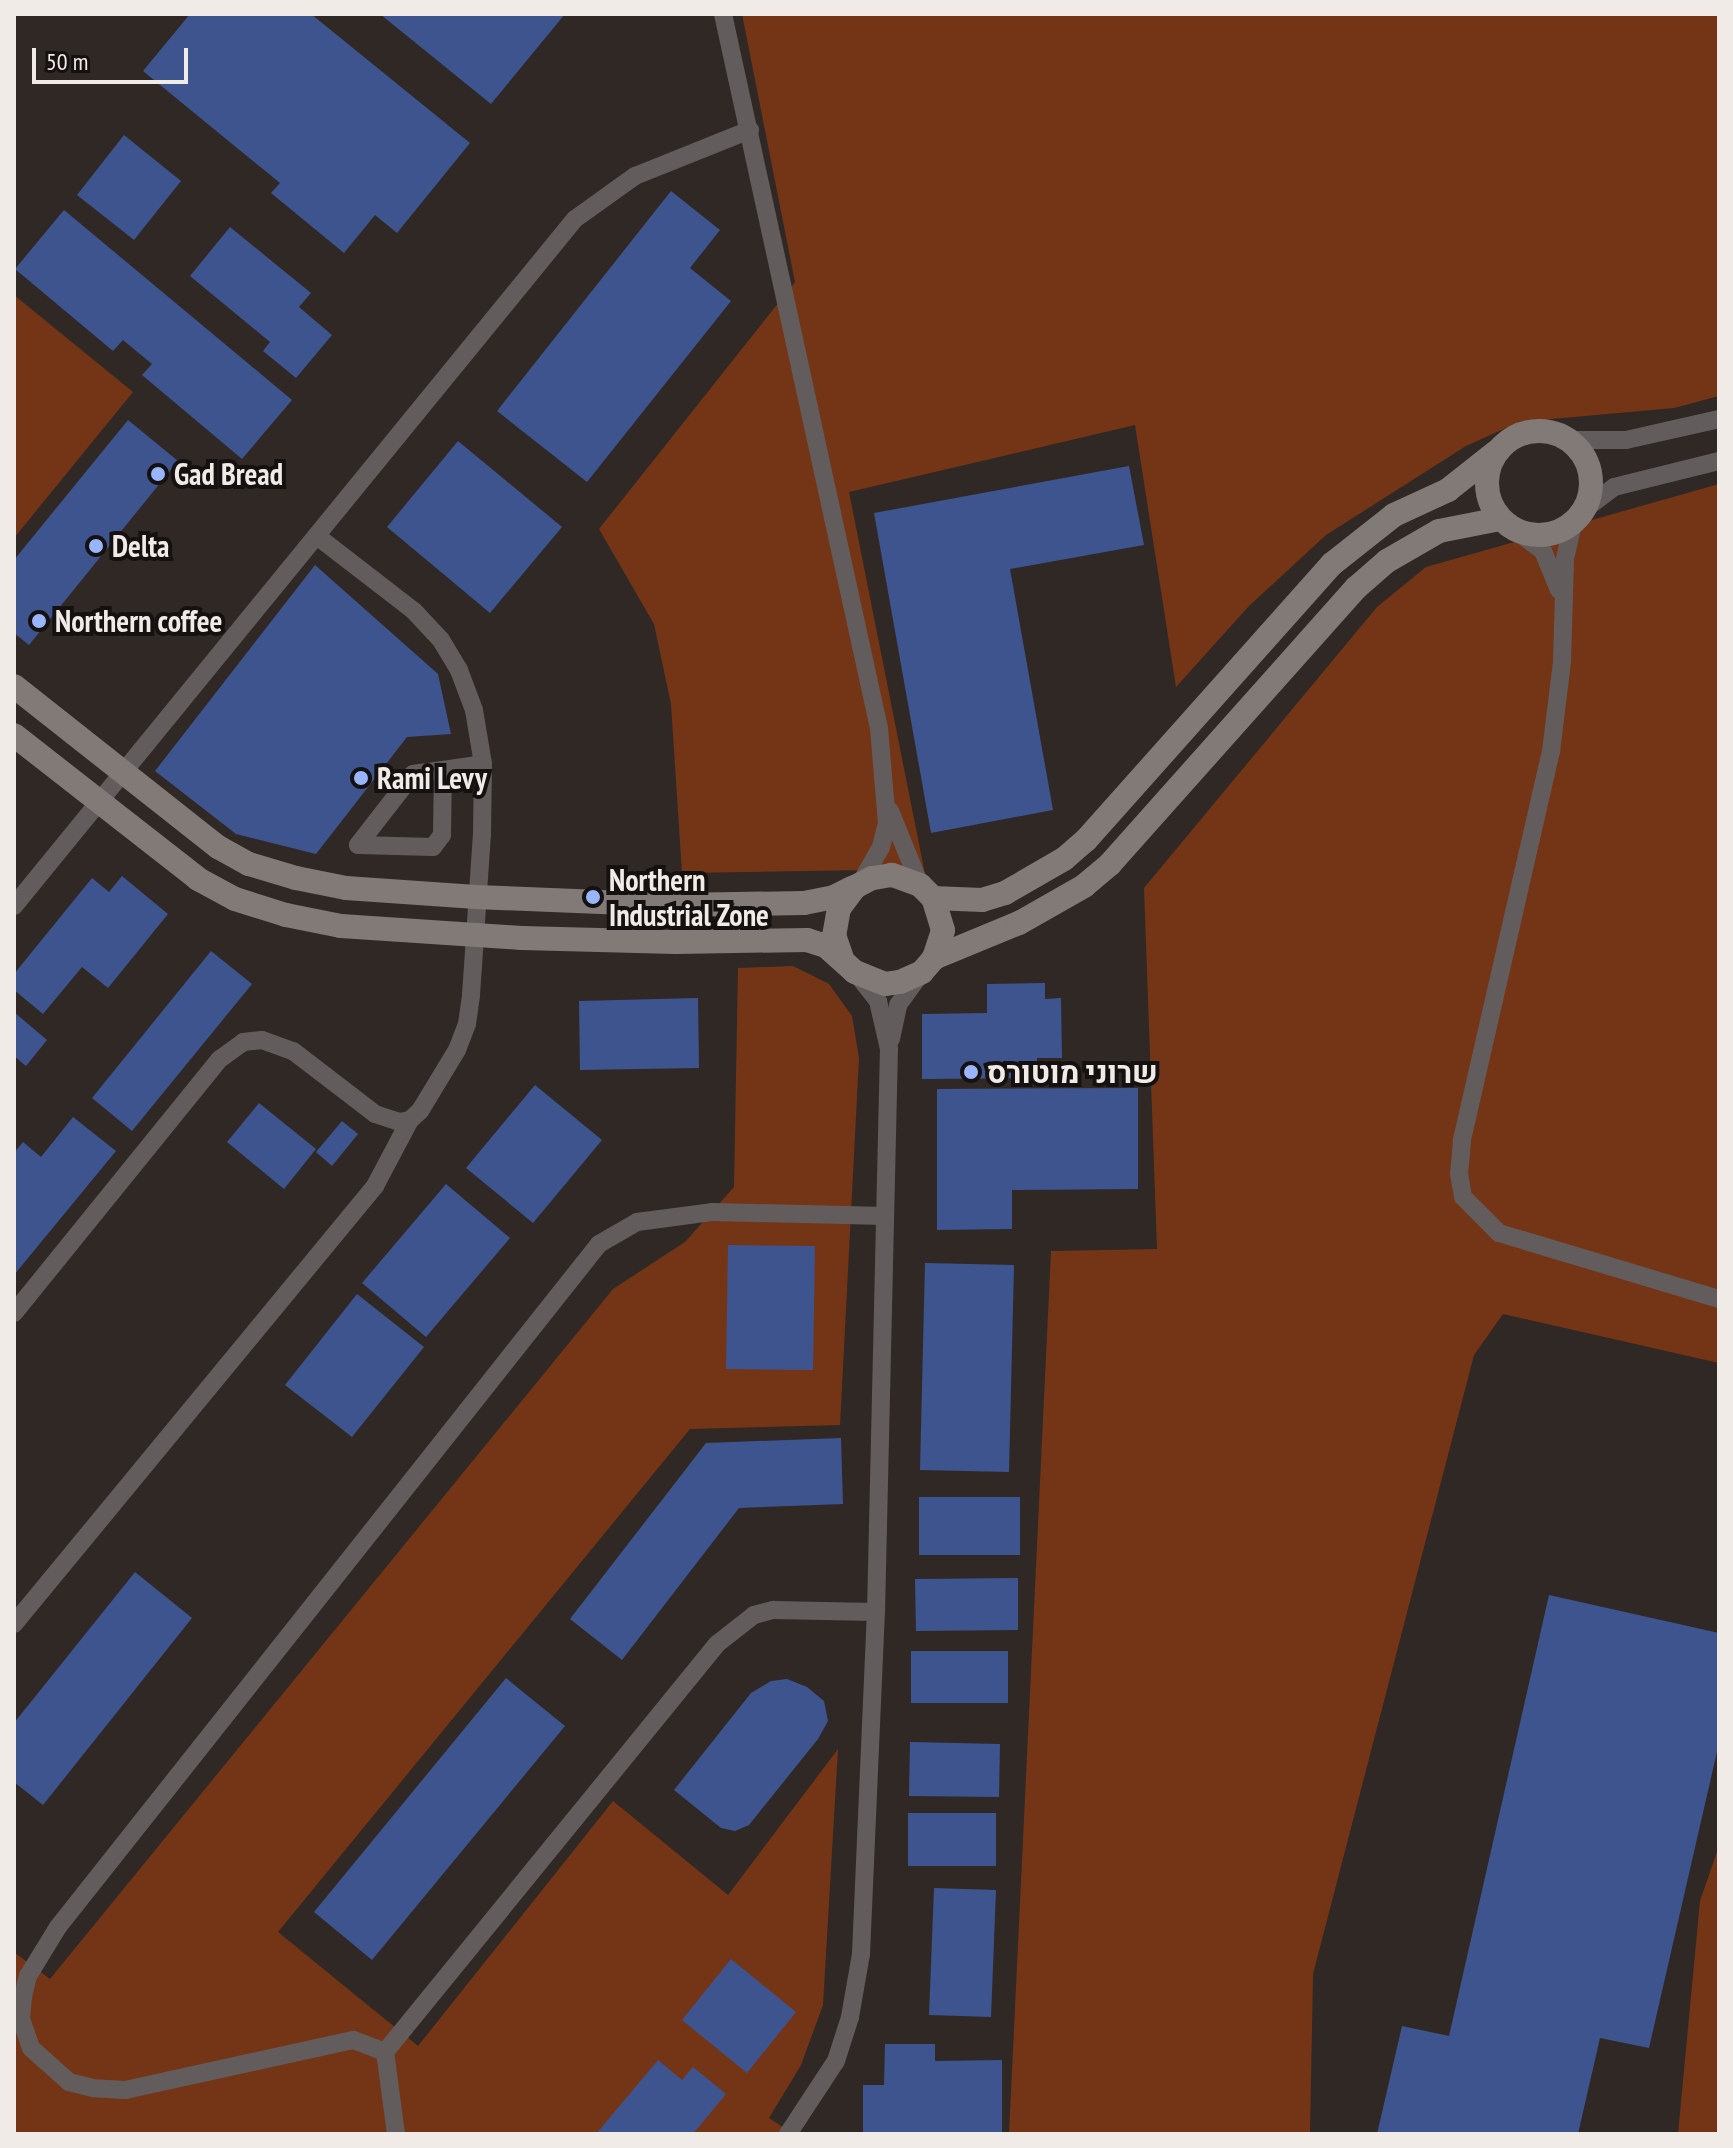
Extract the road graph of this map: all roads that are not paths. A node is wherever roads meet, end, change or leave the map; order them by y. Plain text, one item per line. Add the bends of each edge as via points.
1 (723, 14) edge
2 (750, 130) junction
3 (1719, 419) edge
4 (1570, 440) junction
5 (1496, 452) junction
6 (1719, 461) edge
7 (1579, 516) junction
8 (1508, 524) junction
9 (317, 536) junction
10 (1562, 603) junction
11 (14, 686) edge
12 (14, 735) edge
13 (483, 764) junction
14 (443, 770) junction
15 (122, 774) junction
16 (886, 801) junction
17 (98, 803) junction
18 (857, 886) junction
19 (926, 892) junction
20 (476, 897) junction
21 (14, 906) edge
22 (476, 935) junction
23 (848, 965) junction
24 (928, 965) junction
25 (889, 1049) junction
26 (410, 1120) junction
27 (885, 1216) junction
28 (1719, 1299) edge
29 (14, 1313) edge
30 (876, 1612) junction
31 (14, 1624) edge
32 (385, 2052) junction
33 (396, 2134) edge
34 (788, 2134) edge

1 - 2 street
2 - 9 street via 635,176 575,219
2 - 16 street via 867,660
3 - 4 street via 1626,440
4 - 5 street via 1536,430 1510,439
4 - 7 street via 1591,470 1592,488
5 - 8 street via 1486,487 1490,504
5 - 19 street via 1448,490 1394,515 1332,564 1064,859 1005,893 982,900
6 - 7 street via 1614,487
7 - 8 street via 1557,533 1533,535
7 - 10 street
8 - 10 street via 1543,551
8 - 24 street via 1439,531 1387,561 1356,588 1110,864 1084,886 1019,923
9 - 13 street via 414,611 441,640 474,710
9 - 15 street
10 - 28 street via 1562,662 1551,751 1462,1141 1463,1197 1509,1237
11 - 15 street
12 - 17 street
13 - 14 street
13 - 20 street
14 - 14 street via 413,774 358,845 433,847 442,835
15 - 17 street
15 - 20 street via 218,847 249,864 346,888
16 - 18 street via 881,847
16 - 19 street
17 - 21 street
17 - 22 street via 178,865 235,899 341,926
18 - 19 street via 892,875
18 - 20 street via 804,903 675,905
18 - 23 street via 839,908 834,935
19 - 24 street via 943,928
20 - 22 street
22 - 23 street via 807,940 826,946
22 - 26 street via 467,1024 431,1096
23 - 24 street via 885,984 900,982
23 - 25 street via 878,1001
24 - 25 street via 898,1005
25 - 27 street
26 - 29 street via 387,1121 279,1044 243,1042 220,1059
26 - 31 street via 375,1186
27 - 30 street
27 - 32 street via 713,1212 637,1222 599,1244 58,1927 28,1976 21,2019 31,2048 69,2082 126,2090 353,2040
30 - 32 street via 773,1610 734,1627
30 - 34 street via 861,1954 836,2061
32 - 33 street

